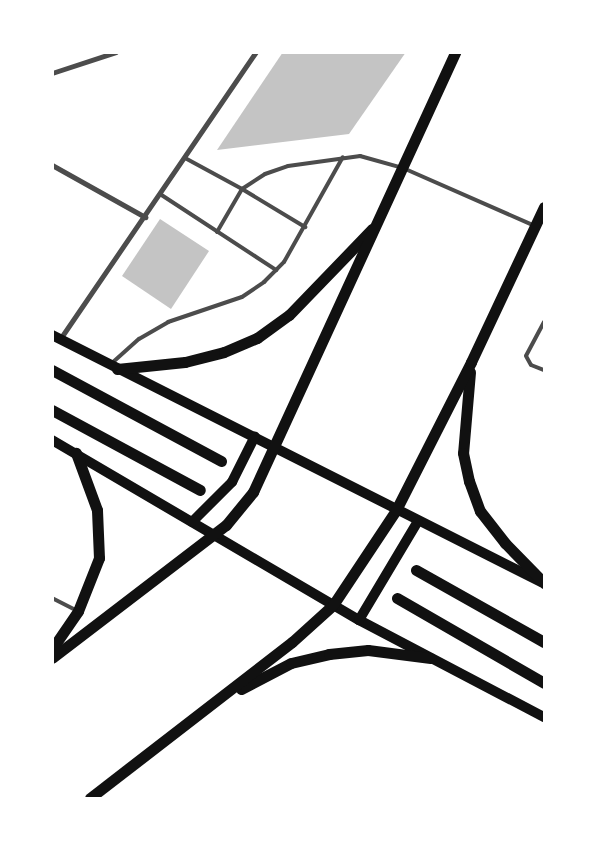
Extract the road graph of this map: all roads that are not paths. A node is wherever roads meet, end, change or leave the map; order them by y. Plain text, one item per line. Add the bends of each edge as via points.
1 (116, 52) edge
2 (256, 52) edge
3 (455, 52) edge
4 (52, 73) edge
5 (343, 157) junction
6 (185, 158) junction
7 (52, 164) edge
8 (403, 168) junction
9 (242, 189) junction
10 (160, 194) junction
11 (544, 211) edge
12 (145, 216) junction
13 (378, 222) junction
14 (535, 226) junction
15 (304, 227) junction
16 (217, 232) junction
17 (276, 270) junction
18 (544, 322) edge
19 (56, 337) edge
20 (471, 362) junction
21 (114, 367) junction
22 (52, 370) edge
23 (544, 370) edge
24 (52, 410) edge
25 (256, 436) junction
26 (52, 440) edge
27 (276, 446) junction
28 (76, 453) junction
29 (220, 461) dead end
30 (200, 490) dead end
31 (396, 510) junction
32 (418, 521) junction
33 (192, 522) junction
34 (214, 534) junction
35 (416, 570) dead end
36 (544, 583) edge
37 (52, 598) edge
38 (397, 598) dead end
39 (333, 605) junction
40 (78, 610) junction
41 (359, 620) junction
42 (544, 642) edge
43 (52, 649) edge
44 (52, 658) edge
45 (430, 658) junction
46 (544, 682) edge
47 (217, 701) junction
48 (544, 717) edge
49 (90, 798) edge

1 - 4 street
2 - 6 street
3 - 8 main road
5 - 8 lane via 360,156
5 - 9 lane via 288,166 265,174
5 - 15 lane
6 - 9 lane
6 - 10 street
7 - 12 street
8 - 13 main road
8 - 14 lane
9 - 15 lane
9 - 16 lane
10 - 12 street
10 - 16 lane
11 - 14 main road
12 - 19 street
13 - 21 main road via 289,314 258,338 224,352 184,362
13 - 27 main road
14 - 20 main road
15 - 17 lane
16 - 17 lane
17 - 21 lane via 242,297 151,331
18 - 23 lane via 526,356 531,365
19 - 21 main road
20 - 31 main road
20 - 36 main road via 463,453 469,480 480,511 505,544
21 - 25 main road
22 - 29 main road
24 - 30 main road
25 - 27 main road
25 - 33 main road via 232,482
26 - 28 main road
27 - 31 main road
27 - 34 main road via 253,492
28 - 33 main road
28 - 40 main road via 97,510 100,538 99,558
31 - 32 main road
31 - 39 main road
32 - 36 main road
32 - 41 main road
33 - 34 main road
34 - 39 main road
34 - 44 main road
35 - 42 main road
37 - 40 lane
38 - 46 main road
39 - 41 main road
39 - 47 main road
40 - 43 main road
41 - 45 main road
45 - 47 main road via 368,650 330,654 291,663
45 - 48 main road
47 - 49 main road

